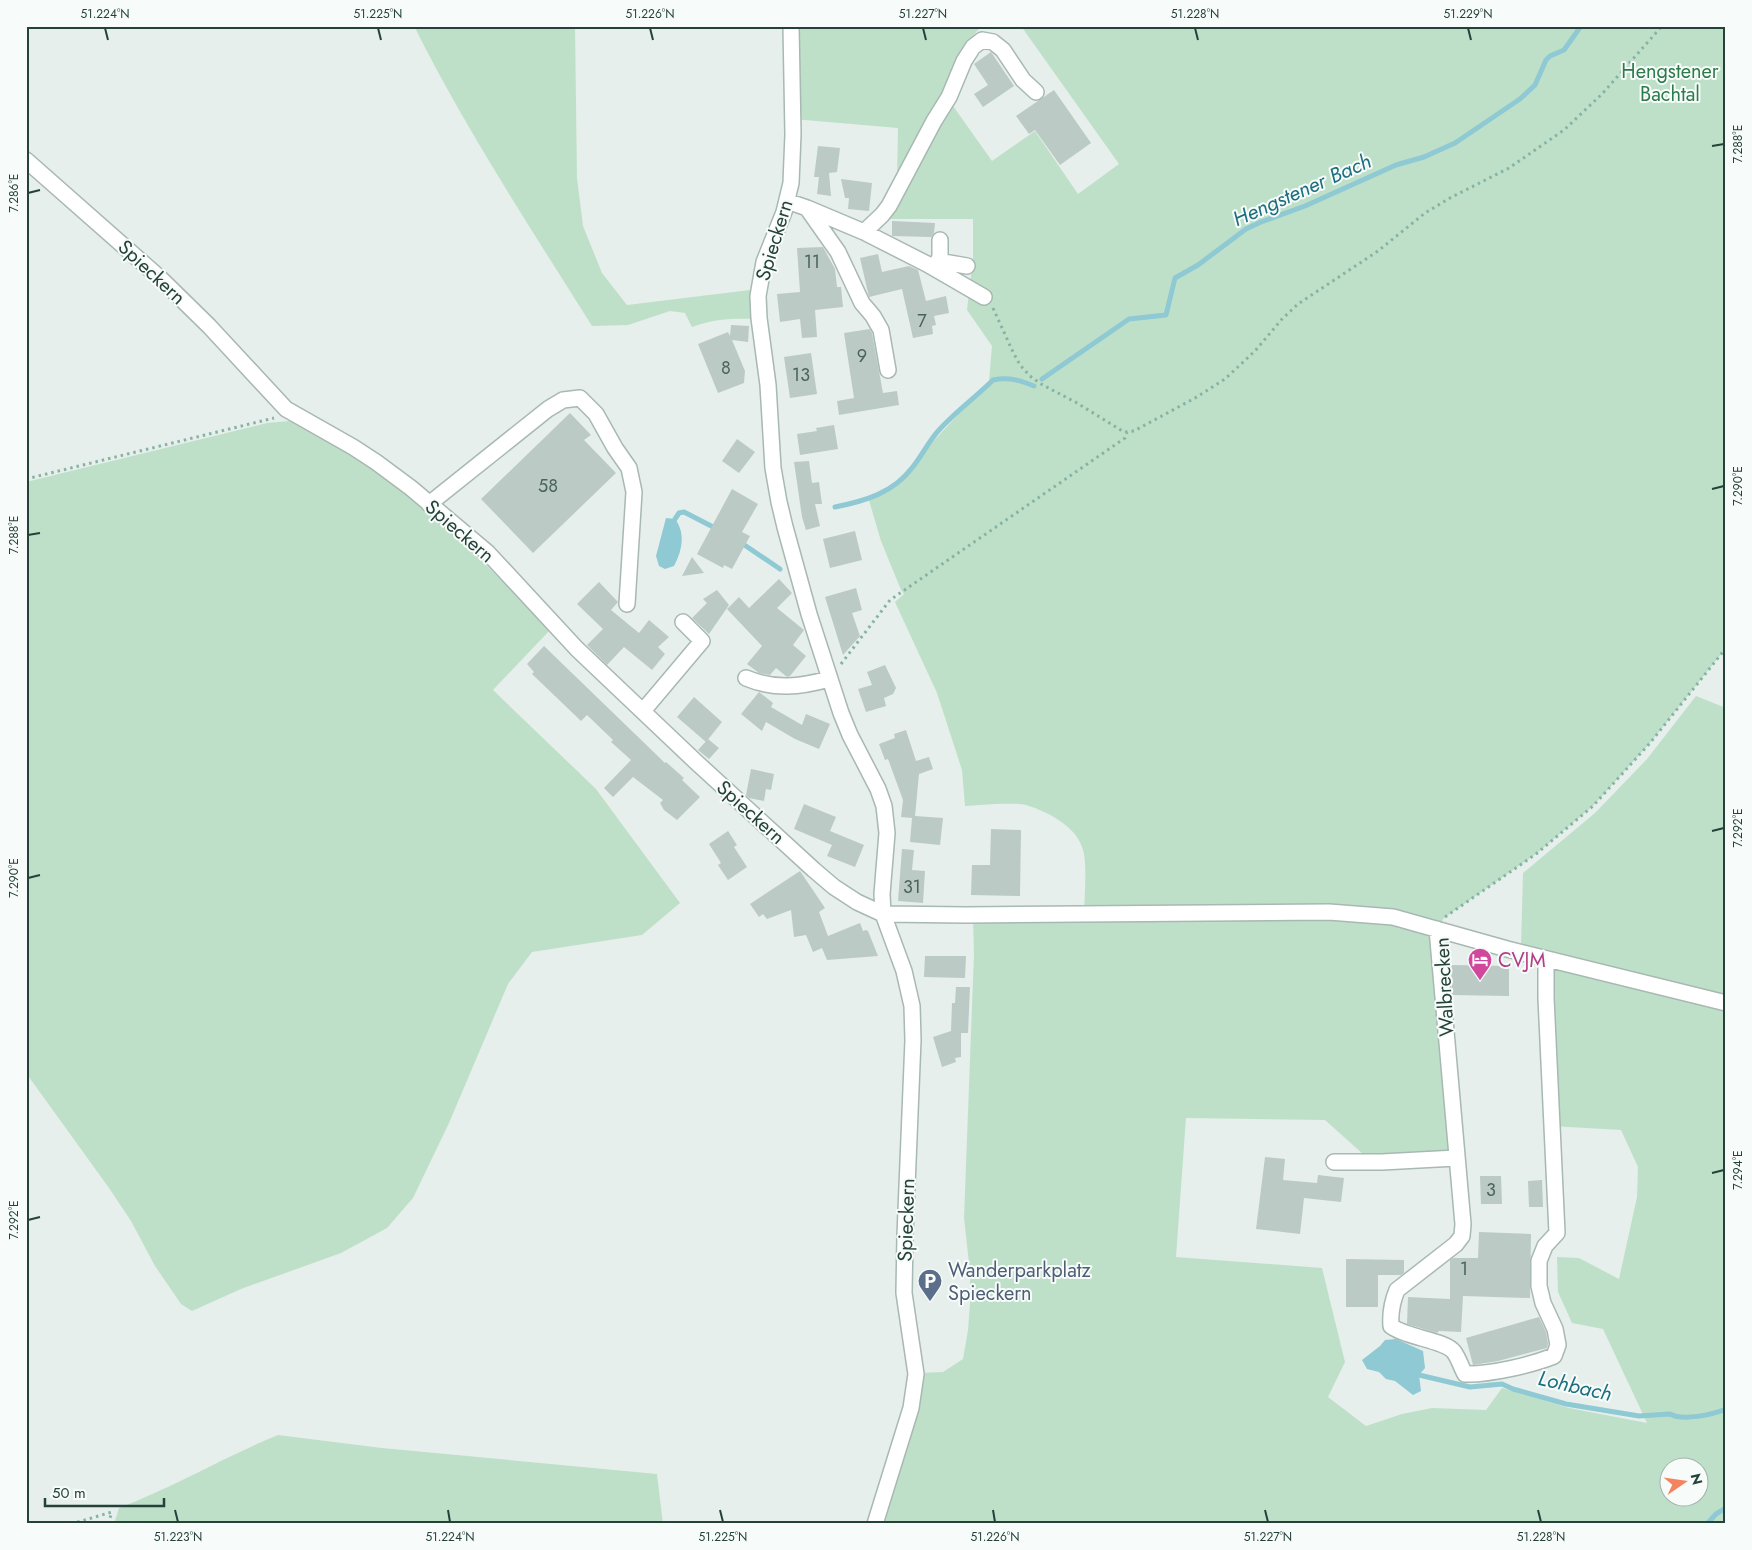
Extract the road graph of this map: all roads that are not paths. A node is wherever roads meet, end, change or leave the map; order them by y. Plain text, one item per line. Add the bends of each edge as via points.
1 (791, 26) edge
2 (1036, 92) dead end
3 (26, 160) edge
4 (787, 201) junction
5 (807, 208) junction
6 (864, 232) junction
7 (940, 240) dead end
8 (937, 265) junction
9 (967, 266) dead end
10 (984, 297) road end
11 (888, 370) dead end
12 (429, 504) junction
13 (628, 604) dead end
14 (683, 622) dead end
15 (828, 676) junction
16 (746, 678) dead end
17 (643, 711) junction
18 (883, 914) junction
19 (1437, 929) junction
20 (1546, 959) junction
21 (1726, 1003) edge
22 (1456, 1158) junction
23 (1334, 1162) dead end
24 (875, 1524) edge

1 - 4 street, Spieckern via 793,140
2 - 6 street via 993,42 982,40 973,47 895,197
3 - 12 street, Spieckern via 162,279 286,409 360,451
4 - 5 street
4 - 15 street, Spieckern via 761,274 759,318 768,385 775,484
5 - 6 street
5 - 11 street via 838,252 862,303 881,330
6 - 8 street
7 - 8 street
8 - 9 street
8 - 10 street
12 - 13 street via 548,408 563,400 580,398 596,414 629,468 634,492
12 - 17 street, Spieckern via 488,553 554,626
14 - 17 street via 702,640
15 - 16 street via 807,685 783,687 759,684
15 - 18 street, Spieckern via 850,735 884,806 887,832
17 - 18 street, Spieckern via 834,887
18 - 19 street, Spieckern via 1344,913 1393,917
18 - 24 street, Spieckern via 904,970 912,1006 904,1293 916,1374 911,1408
19 - 20 street, Walbrecken
19 - 22 street, Walbrecken
20 - 21 street, Walbrecken
20 - 22 street, Walbrecken via 1557,1233 1545,1246 1539,1261 1539,1286 1555,1329 1558,1345 1554,1356 1477,1375 1465,1374 1454,1351 1398,1332 1391,1326 1392,1307 1398,1290 1462,1236
22 - 23 street

